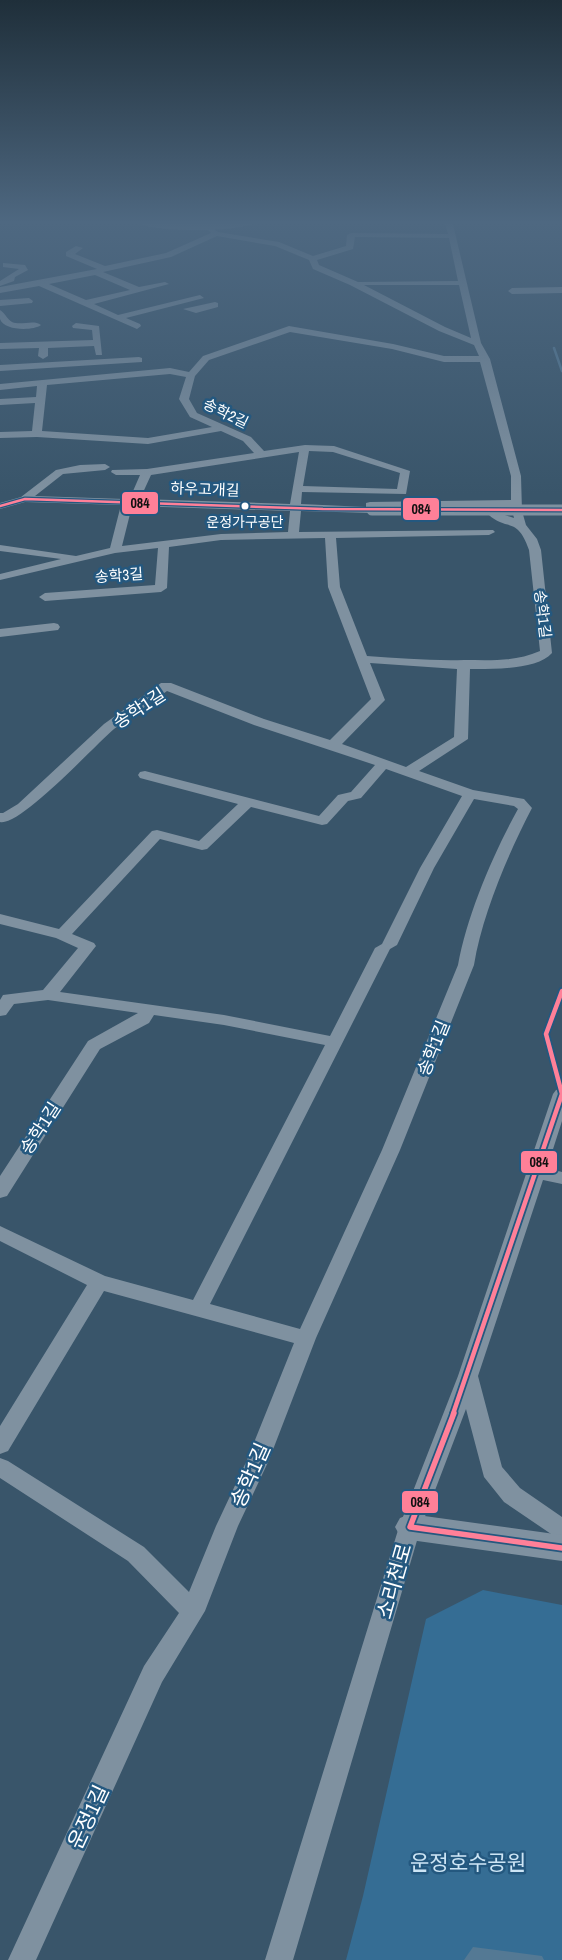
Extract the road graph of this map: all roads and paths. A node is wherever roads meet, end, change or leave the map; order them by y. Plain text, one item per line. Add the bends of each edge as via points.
1 (96, 311) edge
2 (104, 311) edge
3 (146, 311) edge
4 (182, 311) edge
5 (408, 311) edge
6 (470, 311) edge
7 (83, 315) dead end
8 (1, 317) edge
9 (119, 318) junction
10 (182, 318) dead end
11 (37, 325) dead end
12 (76, 326) dead end
13 (137, 326) dead end
14 (65, 332) dead end
15 (477, 342) junction
16 (98, 343) junction
17 (47, 344) junction
18 (66, 344) junction
19 (0, 346) edge
20 (99, 353) junction
21 (43, 356) junction
22 (138, 356) dead end
23 (9, 357) dead end
24 (115, 357) junction
25 (485, 359) junction
26 (0, 368) edge
27 (191, 376) junction
28 (42, 385) junction
29 (0, 387) edge
30 (41, 400) junction
31 (0, 402) edge
32 (224, 428) junction
33 (38, 434) junction
34 (0, 435) edge
35 (305, 448) junction
36 (261, 454) junction
37 (105, 468) dead end
38 (116, 472) dead end
39 (147, 472) junction
40 (297, 490) junction
41 (25, 499) junction
42 (131, 501) junction
43 (0, 506) edge
44 (518, 507) junction
45 (295, 508) junction
46 (323, 509) junction
47 (372, 510) joint
48 (562, 510) edge
49 (493, 514) junction
50 (521, 525) junction
51 (489, 532) dead end
52 (330, 534) junction
53 (293, 535) junction
54 (164, 544) junction
55 (0, 548) edge
56 (115, 550) junction
57 (83, 559) junction
58 (0, 577) edge
59 (45, 597) dead end
60 (54, 627) dead end
61 (0, 633) edge
62 (361, 659) junction
63 (464, 664) junction
64 (333, 745) junction
65 (384, 763) junction
66 (409, 771) junction
67 (145, 775) dead end
68 (470, 794) junction
69 (248, 802) junction
70 (0, 817) edge
71 (0, 920) edge
72 (62, 935) junction
73 (48, 995) junction
74 (148, 1010) junction
75 (0, 1011) edge
76 (335, 1042) junction
77 (562, 1094) edge
78 (536, 1172) junction
79 (562, 1178) edge
80 (0, 1191) edge
81 (0, 1233) edge
82 (99, 1282) junction
83 (198, 1309) junction
84 (306, 1338) junction
85 (468, 1376) junction
86 (0, 1445) edge
87 (0, 1467) edge
88 (410, 1527) junction
89 (562, 1529) edge
90 (562, 1548) edge
91 (193, 1611) junction
92 (153, 1674) joint
93 (22, 1960) edge
94 (279, 1960) edge

1 - 7 street
2 - 9 street
3 - 9 street
4 - 10 street via 186,314
5 - 15 street
6 - 15 street
8 - 11 street via 19,326
9 - 13 street
12 - 16 street via 96,328
14 - 18 street
15 - 25 street
16 - 18 street
16 - 20 street
17 - 18 street
17 - 19 street
17 - 21 street via 44,345
20 - 21 street
20 - 24 street
21 - 23 street
22 - 24 street
24 - 26 street
25 - 27 street, 송학2길 via 436,358 393,346 289,329 206,358
25 - 44 street via 516,476
27 - 28 street via 170,371
27 - 32 street, 송학2길 via 184,399 193,416
28 - 29 street
28 - 30 street
30 - 31 street
30 - 33 street
32 - 33 street via 148,441
32 - 36 street, 송학2길 via 247,439
33 - 34 street
35 - 36 street, 송학2길
35 - 40 street
35 - 40 street, 송학2길 via 334,449 405,471 402,492
36 - 39 street, 송학2길
37 - 41 street, 하우고개길 via 60,472
38 - 39 street, 송학2길
39 - 42 street
40 - 45 street
41 - 42 street, 하우고개길
41 - 43 street, 하우고개길
42 - 45 street, 하우고개길
42 - 56 street, 송학3길
44 - 46 street, 하우고개길 via 362,505
44 - 49 street, 하우고개길 via 505,515
44 - 50 street
45 - 46 street, 하우고개길
45 - 53 street
46 - 47 street, 하우고개길
46 - 49 street, 하우고개길 via 364,516
47 - 48 street, bridge
49 - 50 street
50 - 63 street, 송학1길 via 534,550 546,653 524,662
51 - 52 street
52 - 53 street
52 - 62 street via 334,586
53 - 54 street via 221,537
54 - 56 street, 송학3길
54 - 59 street, 송학3길 via 161,588
55 - 57 street, 송학3길
56 - 57 street, 송학3길
57 - 58 street, 송학3길
60 - 61 street
62 - 63 street, 송학1길
62 - 64 street via 378,700
63 - 66 street via 461,739
64 - 65 street, 송학1길
64 - 70 street, 송학1길 via 259,722 166,686 109,727 23,806 4,819
65 - 66 street, 송학1길
65 - 69 street via 356,795 343,798 322,822
66 - 68 street, 송학1길
67 - 69 street
68 - 76 street
68 - 84 street, 송학1길 via 518,802 525,808 471,936 466,965 391,1150
69 - 72 street via 202,846 157,834
71 - 72 street
72 - 73 street via 88,946
73 - 74 street
73 - 75 street via 9,999
74 - 76 street via 224,1020
74 - 80 street, 송학1길 via 143,1018 94,1045
76 - 83 street
77 - 78 street, 소리천로
78 - 79 street
78 - 85 street, 소리천로
81 - 82 street
82 - 83 street
82 - 86 street
83 - 84 street
84 - 91 street, 송학1길
85 - 88 street, 소리천로
85 - 89 street via 492,1471 512,1496
87 - 91 street via 136,1554
88 - 90 street
88 - 94 street, 소리천로
91 - 92 street, 송학1길
92 - 93 street, 운정1길

